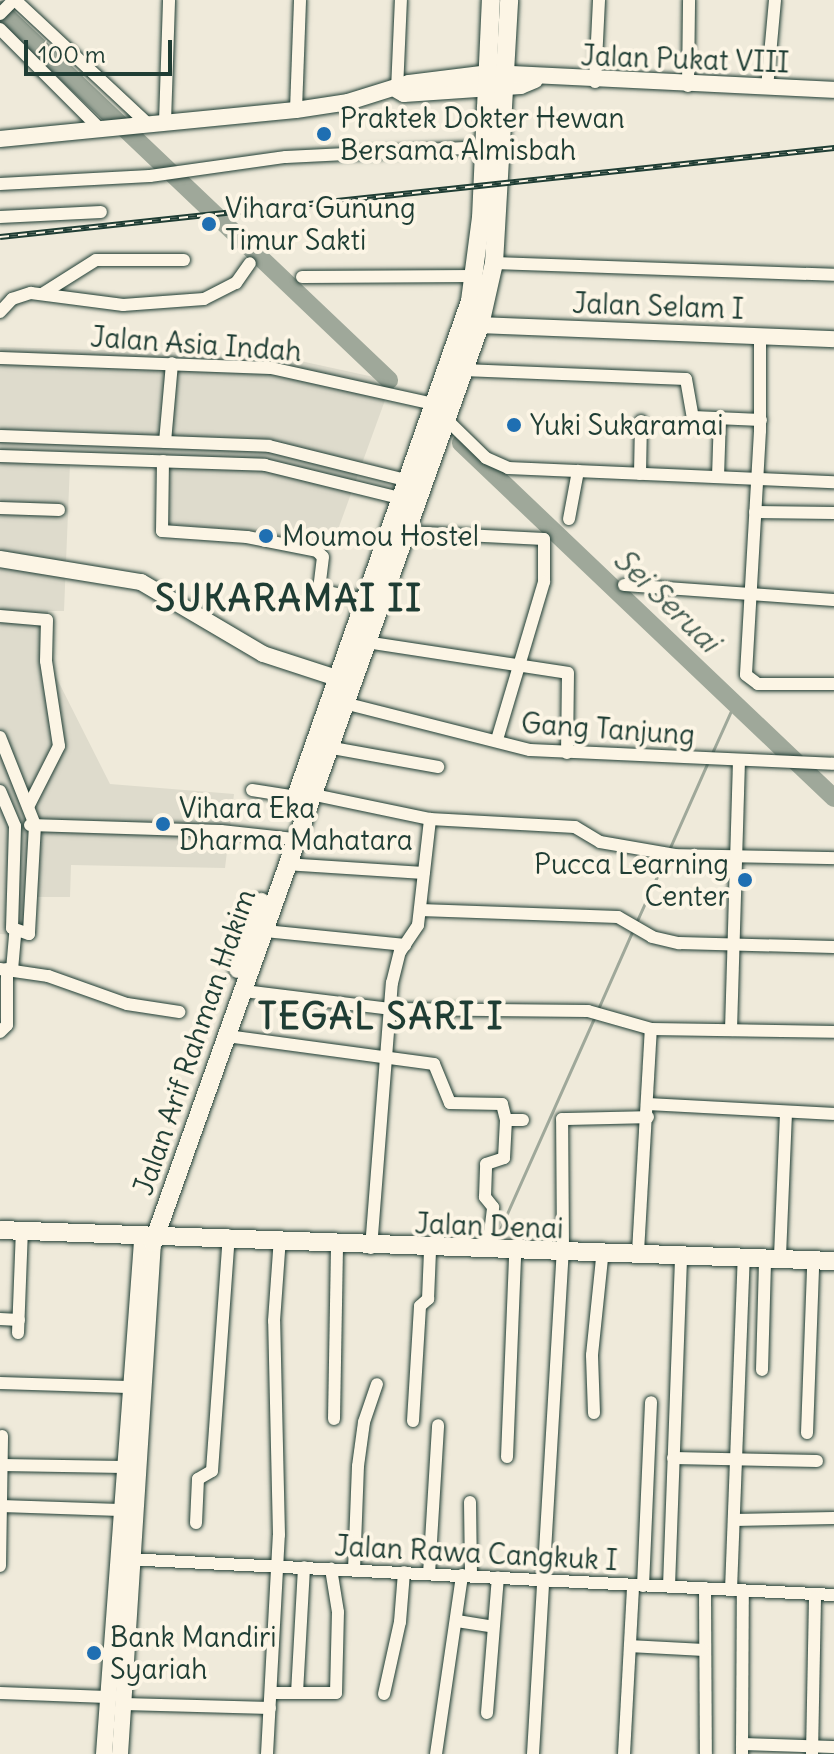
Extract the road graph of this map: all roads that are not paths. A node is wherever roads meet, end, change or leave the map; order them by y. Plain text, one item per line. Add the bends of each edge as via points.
1 (300, 0) edge
2 (401, 0) edge
3 (491, 0) edge
4 (509, 0) edge
5 (599, 0) edge
6 (689, 0) edge
7 (775, 0) edge
8 (13, 1) edge
9 (167, 2) edge
10 (0, 14) edge
11 (2, 35) edge
12 (497, 80) junction
13 (595, 82) junction
14 (688, 86) junction
15 (767, 88) junction
16 (397, 90) junction
17 (834, 90) edge
18 (296, 110) junction
19 (165, 122) junction
20 (145, 123) junction
21 (101, 126) junction
22 (0, 139) edge
23 (485, 147) junction
24 (0, 184) edge
25 (101, 212) dead end
26 (1, 218) edge
27 (184, 260) dead end
28 (250, 263) dead end
29 (494, 263) junction
30 (834, 275) edge
31 (474, 276) junction
32 (302, 277) dead end
33 (42, 294) junction
34 (0, 312) edge
35 (480, 325) junction
36 (760, 336) junction
37 (834, 339) edge
38 (0, 358) edge
39 (172, 363) junction
40 (463, 370) junction
41 (439, 411) junction
42 (720, 418) junction
43 (761, 420) junction
44 (641, 421) dead end
45 (0, 436) edge
46 (165, 442) junction
47 (269, 446) junction
48 (0, 456) edge
49 (163, 461) junction
50 (350, 463) junction
51 (265, 465) junction
52 (578, 471) junction
53 (640, 474) junction
54 (757, 476) junction
55 (718, 477) junction
56 (834, 482) edge
57 (345, 483) junction
58 (402, 489) junction
59 (0, 508) edge
60 (59, 510) dead end
61 (755, 512) junction
62 (834, 513) edge
63 (569, 519) dead end
64 (405, 532) junction
65 (0, 559) edge
66 (624, 585) dead end
67 (749, 595) junction
68 (364, 600) junction
69 (834, 600) edge
70 (0, 616) edge
71 (366, 642) junction
72 (516, 666) junction
73 (343, 679) junction
74 (834, 684) edge
75 (336, 701) junction
76 (0, 737) edge
77 (497, 740) junction
78 (327, 747) junction
79 (567, 753) junction
80 (739, 762) junction
81 (834, 764) edge
82 (13, 766) junction
83 (438, 767) dead end
84 (0, 772) edge
85 (252, 790) dead end
86 (0, 791) edge
87 (303, 795) junction
88 (28, 807) junction
89 (430, 819) junction
90 (35, 825) junction
91 (15, 826) junction
92 (288, 839) junction
93 (734, 856) junction
94 (834, 858) edge
95 (285, 864) junction
96 (424, 873) junction
97 (420, 910) junction
98 (265, 931) junction
99 (15, 932) junction
100 (405, 945) junction
101 (732, 946) junction
102 (834, 947) edge
103 (6, 969) edge
104 (244, 991) junction
105 (390, 1009) junction
106 (179, 1012) dead end
107 (651, 1029) junction
108 (731, 1030) junction
109 (0, 1032) edge
110 (834, 1032) edge
111 (227, 1036) junction
112 (388, 1061) junction
113 (649, 1110) junction
114 (786, 1112) junction
115 (834, 1114) edge
116 (506, 1120) junction
117 (523, 1120) dead end
118 (0, 1230) edge
119 (22, 1231) junction
120 (144, 1238) junction
121 (229, 1241) junction
122 (280, 1242) junction
123 (372, 1246) junction
124 (337, 1248) junction
125 (482, 1250) junction
126 (430, 1252) junction
127 (562, 1252) junction
128 (638, 1252) junction
129 (515, 1255) junction
130 (602, 1259) junction
131 (744, 1259) junction
132 (772, 1260) junction
133 (681, 1262) junction
134 (834, 1263) edge
135 (813, 1266) junction
136 (0, 1319) edge
137 (762, 1370) dead end
138 (0, 1383) edge
139 (377, 1384) dead end
140 (128, 1387) junction
141 (651, 1402) dead end
142 (594, 1413) dead end
143 (334, 1419) dead end
144 (413, 1421) dead end
145 (438, 1425) dead end
146 (807, 1433) dead end
147 (2, 1436) dead end
148 (507, 1457) dead end
149 (673, 1458) junction
150 (736, 1460) junction
151 (817, 1461) dead end
152 (2, 1465) edge
153 (124, 1467) junction
154 (470, 1502) dead end
155 (1, 1506) edge
156 (120, 1510) junction
157 (0, 1512) edge
158 (834, 1518) edge
159 (734, 1520) junction
160 (196, 1523) dead end
161 (124, 1559) junction
162 (0, 1564) edge
163 (274, 1566) junction
164 (304, 1567) junction
165 (331, 1569) junction
166 (354, 1570) junction
167 (404, 1572) junction
168 (429, 1574) junction
169 (466, 1575) junction
170 (498, 1577) junction
171 (544, 1580) junction
172 (638, 1586) junction
173 (669, 1586) junction
174 (705, 1588) junction
175 (737, 1590) junction
176 (815, 1595) junction
177 (834, 1595) edge
178 (457, 1621) junction
179 (493, 1627) junction
180 (630, 1646) junction
181 (703, 1650) junction
182 (0, 1693) edge
183 (271, 1693) junction
184 (297, 1693) junction
185 (384, 1694) dead end
186 (107, 1697) junction
187 (124, 1704) junction
188 (270, 1708) junction
189 (487, 1713) dead end
190 (834, 1747) edge
191 (742, 1749) edge
192 (812, 1750) edge
193 (104, 1754) edge
194 (120, 1754) edge
195 (267, 1754) edge
196 (436, 1754) edge
197 (533, 1754) edge
198 (624, 1754) edge
199 (706, 1754) edge

1 - 18 street
2 - 16 street
3 - 12 main road, Jalan Arif Rahman Hakim
4 - 12 main road, Jalan Arif Rahman Hakim
5 - 13 street
6 - 14 street
7 - 15 street
8 - 10 street
8 - 20 street
9 - 19 street
11 - 21 street
12 - 13 main road, Jalan Pukat VIII
12 - 16 main road, Jalan Pukat VIII via 411,94
12 - 23 main road, Jalan Arif Rahman Hakim
12 - 29 main road, Jalan Arif Rahman Hakim
13 - 14 main road, Jalan Pukat VIII
14 - 15 main road, Jalan Pukat VIII
15 - 17 main road, Jalan Pukat VIII
16 - 18 main road, Jalan Pukat VIII
18 - 19 main road, Jalan Pukat VIII
19 - 20 main road, Jalan Pukat VIII
20 - 21 main road, Jalan Pukat VIII
21 - 22 main road, Jalan Pukat VIII
23 - 24 street via 305,156 164,174
23 - 31 main road, Jalan Arif Rahman Hakim
25 - 26 street
27 - 33 street via 96,260
28 - 33 street via 236,283 204,299 123,305
29 - 30 street
29 - 35 main road, Jalan Arif Rahman Hakim
31 - 32 street
31 - 41 main road, Jalan Arif Rahman Hakim
33 - 34 street via 21,295
35 - 36 main road, Jalan Selam I
35 - 40 main road, Jalan Arif Rahman Hakim
36 - 37 main road, Jalan Selam I
36 - 43 street
38 - 39 street, Jalan Asia Indah
39 - 41 street, Jalan Asia Indah via 271,368
39 - 46 street
40 - 41 main road, Jalan Arif Rahman Hakim
40 - 42 street via 686,379 691,415
41 - 52 street via 499,466
41 - 58 main road, Jalan Arif Rahman Hakim
41 - 64 main road, Jalan Arif Rahman Hakim
42 - 43 street
42 - 55 street
43 - 54 street
44 - 53 street
45 - 46 street
46 - 47 street
47 - 50 street
47 - 51 street
48 - 49 street
49 - 51 street
49 - 68 street via 162,531 247,537 317,551 323,557 319,590
50 - 57 street
50 - 58 street
51 - 57 street
52 - 53 street
52 - 63 street
53 - 55 street
54 - 55 street
54 - 56 street
54 - 61 street
57 - 58 street
58 - 68 main road, Jalan Arif Rahman Hakim
59 - 60 street
61 - 62 street
61 - 67 street
64 - 71 main road, Jalan Arif Rahman Hakim
64 - 72 street via 544,539 544,582
65 - 73 main road via 141,582 263,654
66 - 67 street
67 - 69 street
67 - 74 street via 745,670 758,684
68 - 73 main road, Jalan Arif Rahman Hakim
70 - 88 street via 47,620 46,661 59,746
71 - 72 street
71 - 73 main road, Jalan Arif Rahman Hakim
72 - 77 street
72 - 79 street via 568,673
73 - 75 main road, Jalan Arif Rahman Hakim
75 - 77 street, Gang Tanjung
75 - 78 main road, Jalan Arif Rahman Hakim
75 - 87 main road, Jalan Arif Rahman Hakim
76 - 82 street
77 - 79 street, Gang Tanjung via 506,746
78 - 83 street
78 - 87 main road, Jalan Arif Rahman Hakim
79 - 80 street, Gang Tanjung
80 - 81 street, Gang Tanjung
80 - 93 street
82 - 84 street
82 - 88 street
85 - 87 street
86 - 91 street
87 - 89 street
87 - 92 main road, Jalan Arif Rahman Hakim
88 - 90 street
89 - 93 street via 575,827 600,842
89 - 96 street
90 - 91 street
90 - 92 street
90 - 99 street via 33,929
91 - 99 street
92 - 95 main road, Jalan Arif Rahman Hakim
92 - 120 main road, Jalan Arif Rahman Hakim
93 - 94 street
93 - 101 street
95 - 96 street
95 - 98 main road, Jalan Arif Rahman Hakim
96 - 97 street
97 - 100 street via 418,925
97 - 101 street via 629,920 679,943
98 - 100 street
98 - 104 main road, Jalan Arif Rahman Hakim
99 - 103 street
100 - 105 street via 397,960
101 - 102 street
101 - 108 street
103 - 106 street via 48,976 127,1004
103 - 109 street via 7,1025
104 - 105 street
104 - 111 main road, Jalan Arif Rahman Hakim
105 - 107 street via 595,1012
105 - 112 street
107 - 108 street
107 - 113 street
108 - 110 street
111 - 112 street
111 - 120 main road, Jalan Arif Rahman Hakim
112 - 116 street via 434,1064 450,1103 502,1104
112 - 123 street
113 - 114 street
113 - 127 street via 563,1117
113 - 128 street via 640,1161
114 - 115 street
114 - 132 street
116 - 117 street
116 - 125 street via 504,1158 486,1164 485,1197 493,1207
118 - 119 main road, Jalan Denai
119 - 120 main road, Jalan Denai
119 - 136 street via 18,1326
120 - 121 main road, Jalan Denai
120 - 140 main road, Jalan Arif Rahman Hakim
120 - 161 main road, Jalan Arif Rahman Hakim
121 - 122 main road, Jalan Denai
121 - 160 street via 212,1471 198,1479
122 - 123 main road, Jalan Denai
122 - 124 main road, Jalan Denai
122 - 163 street via 274,1321 279,1535
123 - 124 main road, Jalan Denai
123 - 125 main road, Jalan Denai
123 - 126 main road, Jalan Denai
124 - 143 street
125 - 126 main road, Jalan Denai
125 - 127 main road, Jalan Denai
125 - 129 main road, Jalan Denai
126 - 144 street via 428,1299 420,1306
127 - 128 main road, Jalan Denai
127 - 129 main road, Jalan Denai
127 - 130 main road, Jalan Denai
127 - 171 street
128 - 131 main road, Jalan Denai
129 - 148 street
130 - 133 main road, Jalan Denai
130 - 142 street via 592,1355
131 - 132 main road, Jalan Denai
131 - 133 main road, Jalan Denai
131 - 150 street
132 - 134 main road, Jalan Denai
132 - 135 main road, Jalan Denai
132 - 137 street
133 - 149 street
134 - 135 main road, Jalan Denai
135 - 146 street
138 - 140 street
139 - 166 street via 364,1422 358,1466
140 - 153 main road, Jalan Arif Rahman Hakim
141 - 172 street
145 - 168 street
147 - 152 street
149 - 150 street
149 - 173 street
150 - 151 street
150 - 159 street
152 - 153 street
152 - 155 street
153 - 156 main road, Jalan Arif Rahman Hakim
154 - 169 street
155 - 156 street
155 - 157 street
156 - 161 main road, Jalan Arif Rahman Hakim
157 - 162 street
158 - 159 street
159 - 175 street
161 - 163 street, Jalan Rawa Cangkuk I
161 - 186 main road, Jalan Arif Rahman Hakim
161 - 187 main road, Jalan Arif Rahman Hakim
163 - 164 street, Jalan Rawa Cangkuk I
163 - 183 street
164 - 165 street, Jalan Rawa Cangkuk I
164 - 184 street
165 - 166 street, Jalan Rawa Cangkuk I
165 - 184 street via 338,1612 336,1693
166 - 167 street, Jalan Rawa Cangkuk I
167 - 168 street, Jalan Rawa Cangkuk I
167 - 185 street via 400,1622
168 - 169 street, Jalan Rawa Cangkuk I
169 - 170 street, Jalan Rawa Cangkuk I
169 - 178 street
170 - 171 street, Jalan Rawa Cangkuk I
170 - 179 street
171 - 172 street, Jalan Rawa Cangkuk I
171 - 197 street
172 - 173 street, Jalan Rawa Cangkuk I
172 - 180 street
173 - 174 street, Jalan Rawa Cangkuk I
174 - 175 street, Jalan Rawa Cangkuk I
174 - 181 street
175 - 176 street, Jalan Rawa Cangkuk I
175 - 191 street
176 - 177 street, Jalan Rawa Cangkuk I
176 - 192 street
178 - 179 street
178 - 196 street
179 - 189 street
180 - 181 street
180 - 198 street
181 - 199 street
182 - 186 street
183 - 184 street
183 - 188 street
186 - 193 main road, Jalan Arif Rahman Hakim
187 - 188 street
187 - 194 main road, Jalan Arif Rahman Hakim
188 - 195 street
190 - 192 street
191 - 192 street

